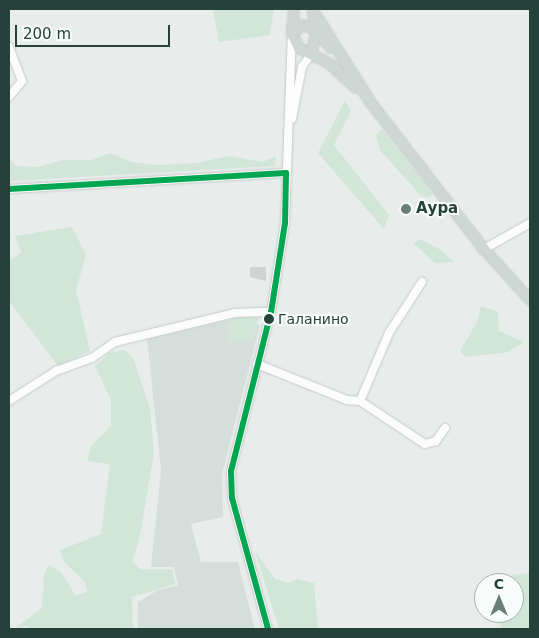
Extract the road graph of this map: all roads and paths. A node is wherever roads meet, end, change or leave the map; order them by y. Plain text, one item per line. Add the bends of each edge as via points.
1 (294, 9) edge
2 (312, 9) edge
3 (317, 31) junction
4 (292, 34) junction
5 (9, 46) edge
6 (313, 58) junction
7 (350, 69) junction
8 (9, 97) edge
9 (371, 103) junction
10 (289, 138) junction
11 (286, 173) junction
12 (9, 189) edge
13 (530, 223) edge
14 (484, 249) junction
15 (422, 282) dead end
16 (530, 300) edge
17 (271, 312) junction
18 (257, 364) junction
19 (9, 401) edge
20 (360, 401) junction
21 (446, 428) dead end
22 (268, 629) edge

1 - 4 main road
2 - 3 main road
2 - 7 main road
3 - 4 main road via 303,25
3 - 6 main road
3 - 7 main road
4 - 6 main road via 299,48
4 - 10 street
5 - 8 street via 22,82
6 - 9 main road
6 - 10 street via 297,85
7 - 9 main road
9 - 14 main road
10 - 11 street
11 - 12 street
11 - 17 street via 285,223
13 - 14 street
14 - 16 main road
15 - 20 street via 389,334
17 - 18 street
17 - 19 street via 235,313 115,342 92,358 56,371
18 - 20 street via 347,400
18 - 22 street via 230,471 232,498
20 - 21 street via 425,444 436,441

